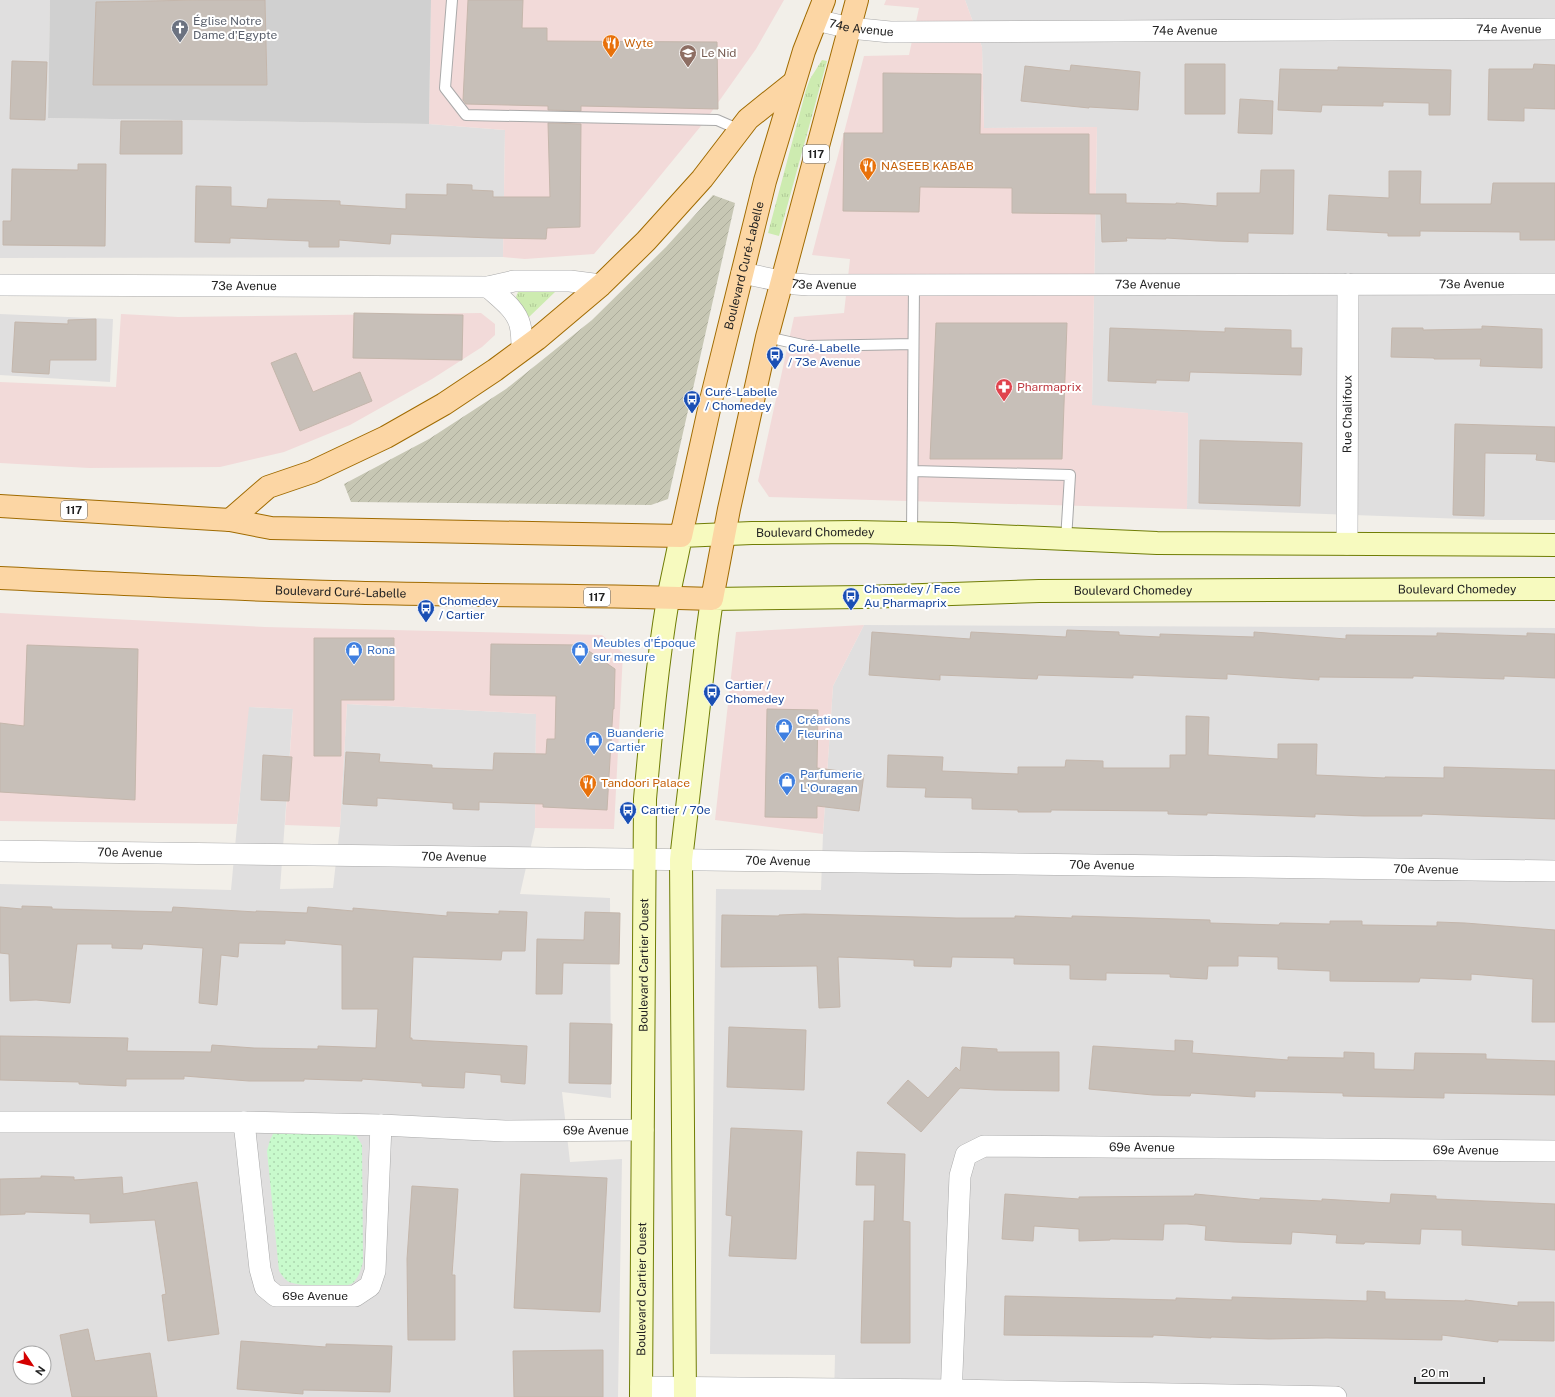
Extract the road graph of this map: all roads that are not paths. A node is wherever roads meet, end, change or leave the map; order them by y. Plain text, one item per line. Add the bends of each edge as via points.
1 (452, 0) edge
2 (824, 0) edge
3 (856, 0) edge
4 (816, 20) junction
5 (850, 28) junction
6 (1555, 29) edge
7 (793, 83) junction
8 (740, 130) junction
9 (742, 273) junction
10 (782, 281) junction
11 (1348, 284) junction
12 (1555, 284) edge
13 (0, 285) edge
14 (601, 285) junction
15 (914, 285) junction
16 (488, 287) junction
17 (767, 337) junction
18 (913, 344) junction
19 (522, 350) junction
20 (913, 471) junction
21 (0, 506) edge
22 (230, 520) junction
23 (912, 533) junction
24 (724, 535) junction
25 (681, 536) junction
26 (1066, 540) junction
27 (1347, 544) junction
28 (1555, 545) edge
29 (0, 578) edge
30 (1555, 589) edge
31 (668, 597) junction
32 (712, 599) junction
33 (0, 851) edge
34 (645, 859) junction
35 (681, 860) junction
36 (1555, 872) edge
37 (0, 1122) edge
38 (244, 1122) junction
39 (381, 1125) junction
40 (643, 1130) junction
41 (1555, 1151) edge
42 (641, 1392) edge
43 (685, 1393) edge
44 (951, 1393) edge
45 (1336, 1397) edge

1 - 8 lane via 445,88 466,115 717,120
2 - 4 main road, Boulevard Curé-Labelle
3 - 5 main road, 117
4 - 5 street, 74e Avenue
4 - 7 main road, Boulevard Curé-Labelle
5 - 6 street, 74e Avenue via 890,32
5 - 10 main road, 117
7 - 8 main road via 748,119
7 - 9 main road, Boulevard Curé-Labelle
8 - 14 main road via 678,206
9 - 10 street, 73e Avenue
9 - 25 main road, Boulevard Curé-Labelle
10 - 15 street, 73e Avenue via 809,285
10 - 17 main road, 117
11 - 12 street, 73e Avenue
11 - 15 street, 73e Avenue
11 - 27 street, Rue Chalifoux
13 - 16 street, 73e Avenue
14 - 16 street, 73e Avenue via 570,281 514,281
14 - 19 main road
15 - 18 lane
16 - 19 street via 517,317 521,329
17 - 18 lane via 807,346
17 - 24 main road, 117
18 - 20 lane
19 - 22 main road via 444,404 386,437 312,472 268,487
20 - 23 lane
20 - 26 lane via 1070,475
21 - 22 main road, 117
22 - 25 main road via 279,528
23 - 24 street, Boulevard Chomedey via 812,531
23 - 26 street, Boulevard Chomedey
24 - 25 street
24 - 32 main road, 117
25 - 31 street, Boulevard Cartier Ouest
26 - 27 street, Boulevard Chomedey
27 - 28 street, Boulevard Chomedey
29 - 31 main road, Boulevard Curé-Labelle / 117 via 425,594
30 - 32 street, Boulevard Chomedey via 1047,591
31 - 32 main road, Boulevard Curé-Labelle / 117
31 - 34 street, Boulevard Cartier Ouest via 649,747 645,799
32 - 35 street
33 - 34 street, 70e Avenue
34 - 35 street, 70e Avenue
34 - 40 street, Boulevard Cartier Ouest
35 - 36 street, 70e Avenue
35 - 43 street
37 - 38 street, 69e Avenue
38 - 39 street, 69e Avenue
38 - 39 street, 69e Avenue via 260,1269 265,1287 276,1296 355,1296 370,1286 375,1270
39 - 40 street, 69e Avenue via 506,1131
40 - 42 street, Boulevard Cartier Ouest
41 - 44 street, 69e Avenue via 984,1146 966,1155 960,1176
42 - 43 street
43 - 44 street
44 - 45 street

